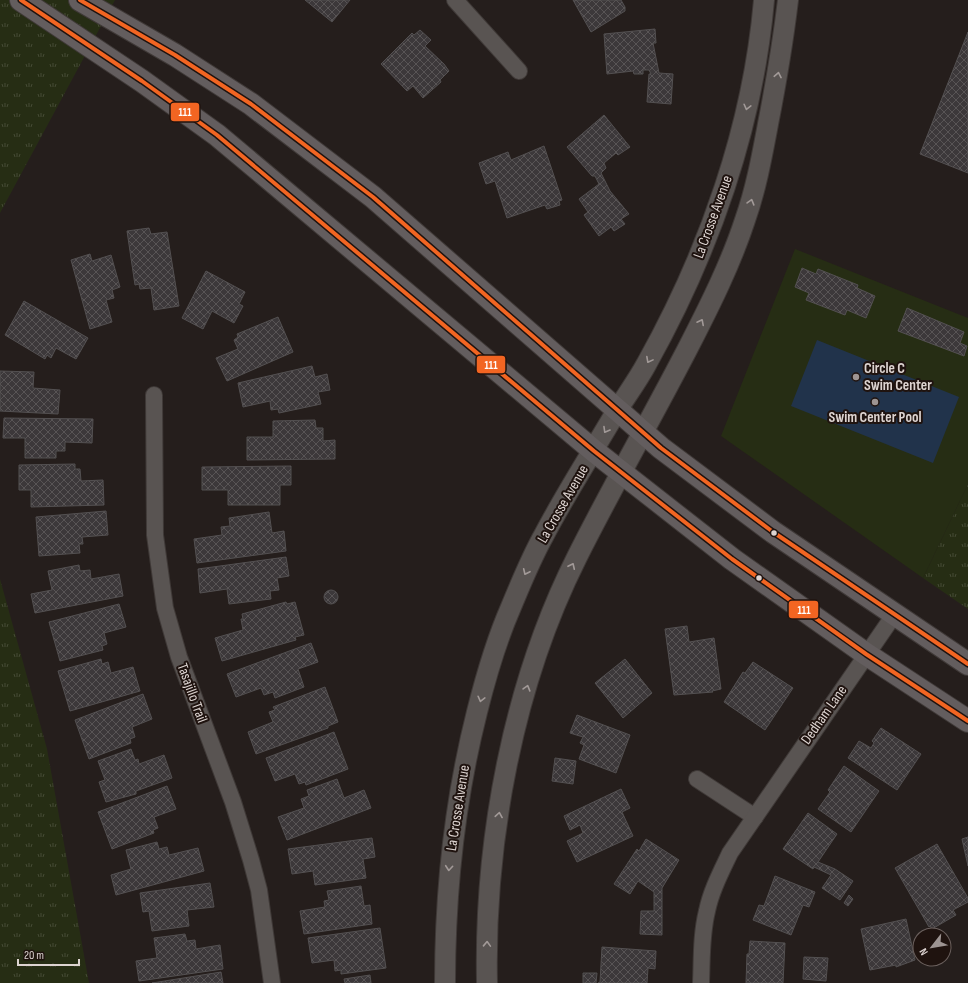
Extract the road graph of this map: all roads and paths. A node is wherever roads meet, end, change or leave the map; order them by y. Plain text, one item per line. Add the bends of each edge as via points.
1 (21, 0) edge
2 (80, 0) edge
3 (455, 0) edge
4 (764, 0) edge
5 (788, 0) edge
6 (519, 71) dead end
7 (731, 167) junction
8 (758, 178) junction
9 (154, 395) dead end
10 (618, 410) junction
11 (644, 432) junction
12 (594, 451) junction
13 (622, 473) junction
14 (894, 615) junction
15 (866, 654) junction
16 (968, 664) edge
17 (968, 721) edge
18 (697, 779) dead end
19 (755, 816) junction
20 (272, 983) edge
21 (445, 983) edge
22 (487, 983) edge
23 (701, 983) edge

1 - 12 main road via 217,135
2 - 10 main road via 175,55 252,104 361,188
3 - 6 street
4 -> 7 street, La Crosse Avenue via 756,63
8 -> 5 street, La Crosse Avenue via 780,66
7 - 8 street
7 -> 10 street, La Crosse Avenue via 712,226 672,318
11 -> 8 street, La Crosse Avenue via 711,303 745,222
9 - 20 street, Tasajillo Trail via 155,534 165,608 179,657 233,802 251,860 259,890
10 - 11 main road
10 -> 12 street, La Crosse Avenue
11 - 13 street, La Crosse Avenue
11 - 14 main road via 661,448 773,532
12 - 13 main road
12 -> 21 street, La Crosse Avenue via 543,536 510,608 491,661 469,746 455,823 446,905
13 - 15 main road via 732,559
22 -> 13 street, La Crosse Avenue via 488,916 493,854 514,735 549,620 576,560
14 - 15 street, Dedham Lane
14 - 16 main road
15 - 17 main road
15 - 19 street, Dedham Lane
18 - 19 street
19 - 23 street, Dedham Lane via 730,854 711,896 703,939

